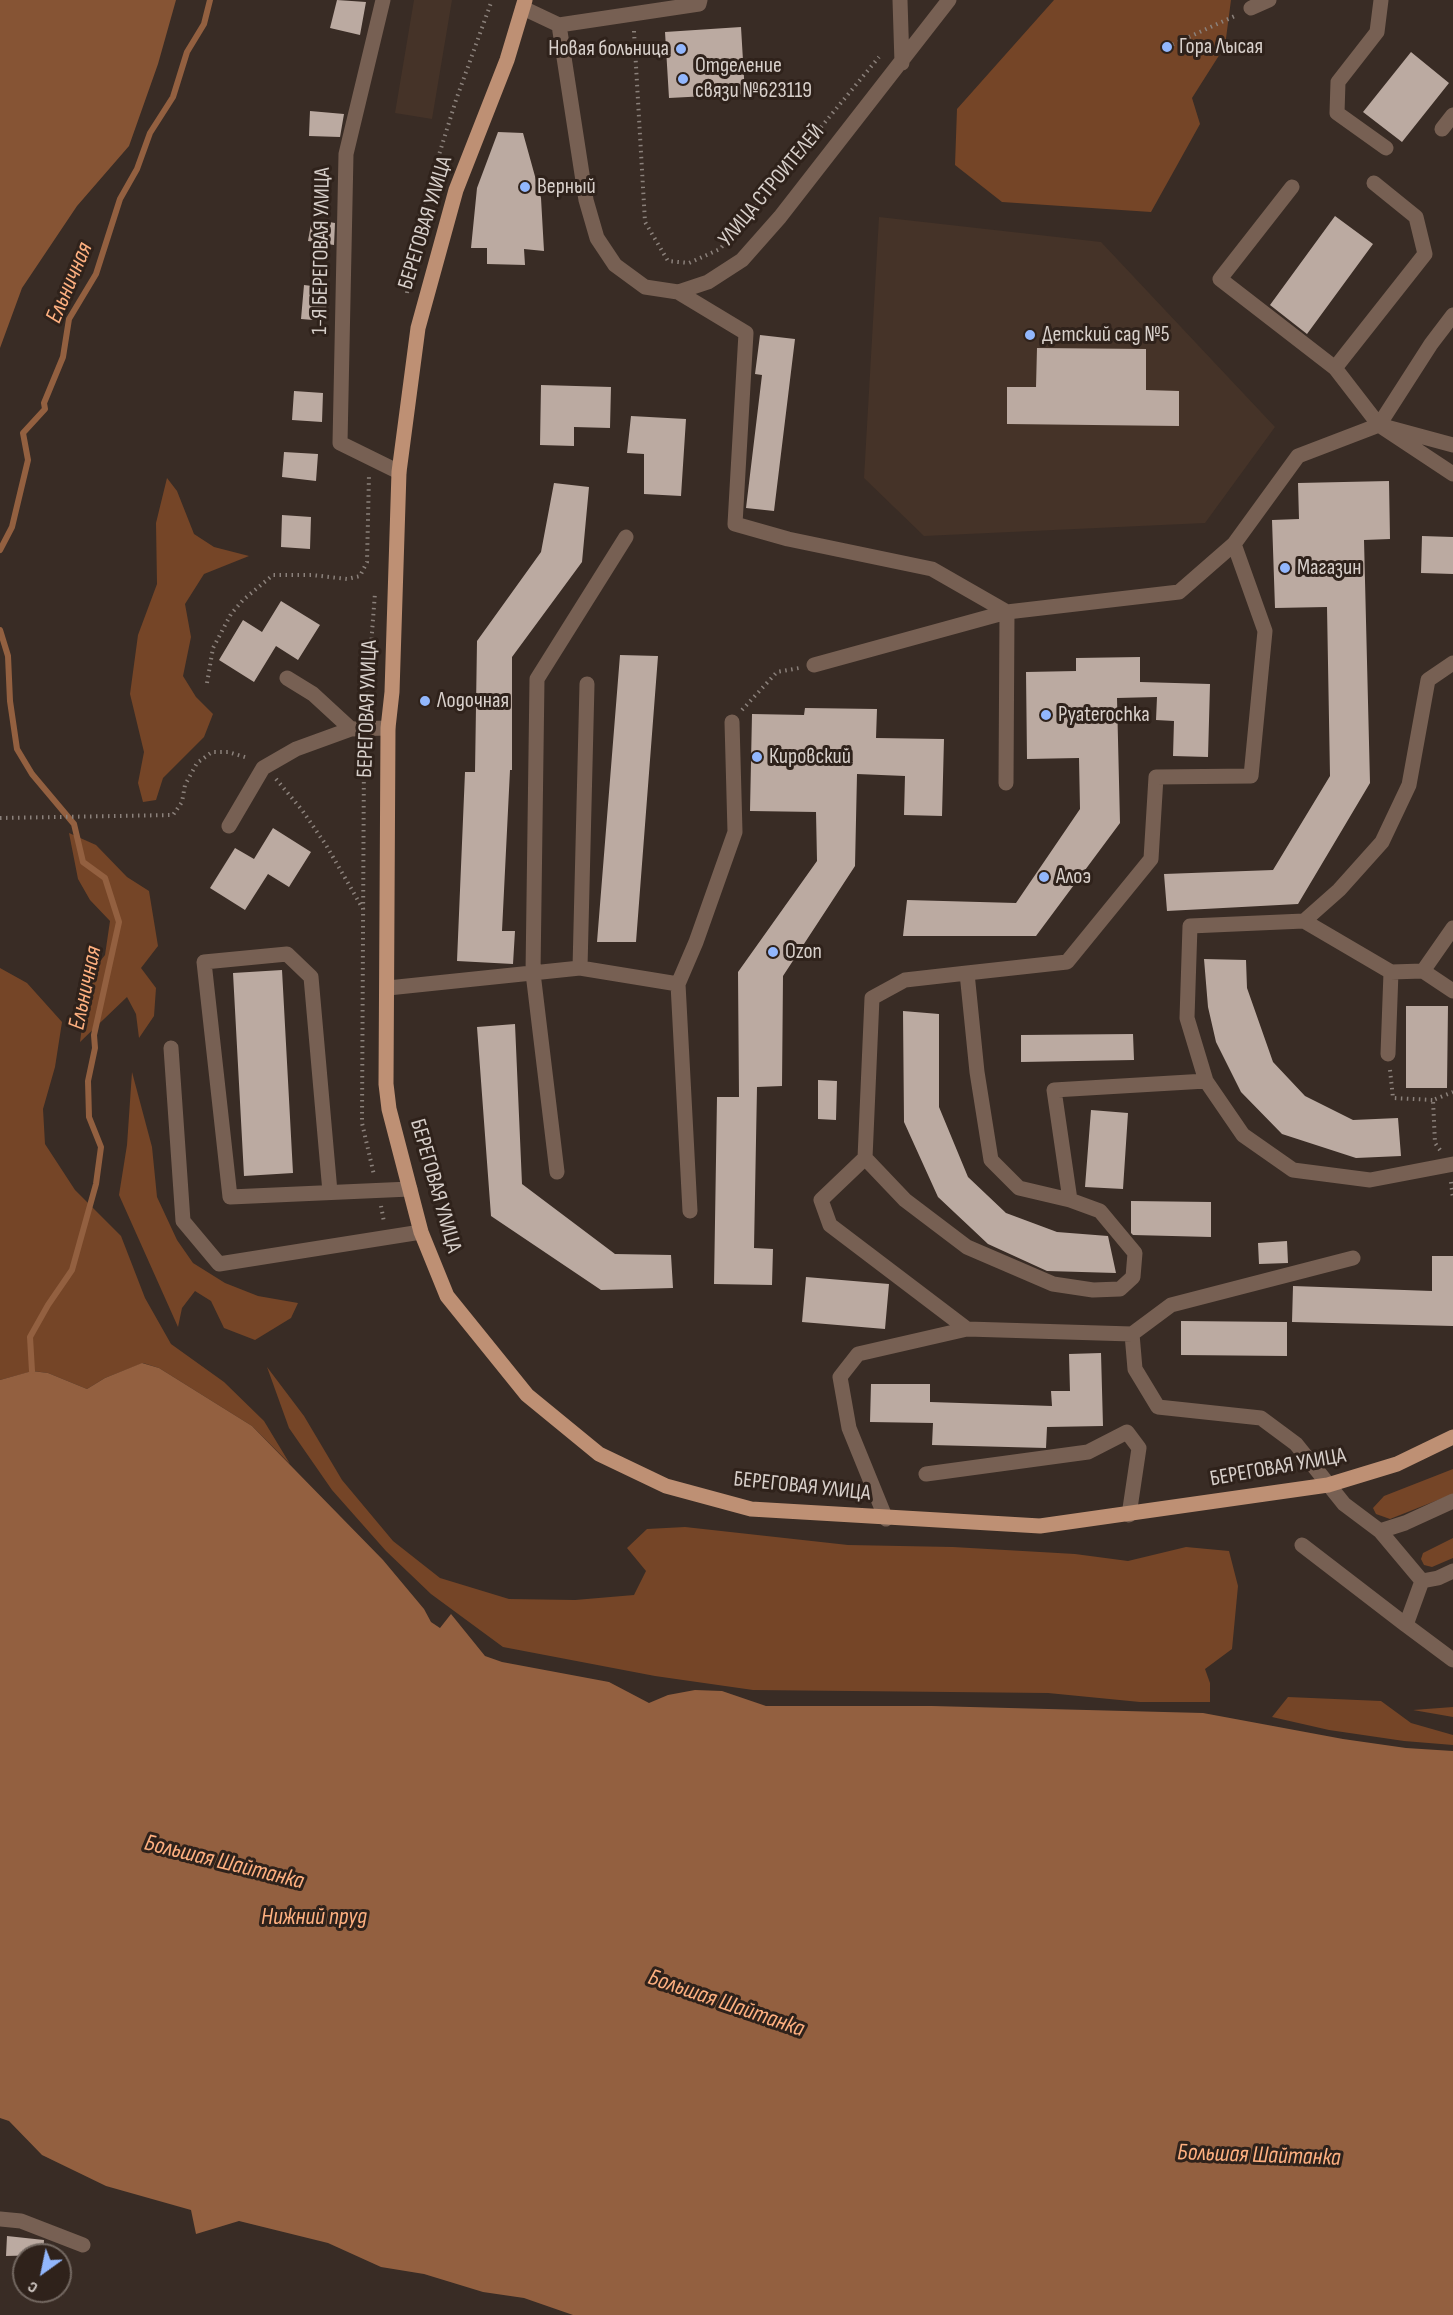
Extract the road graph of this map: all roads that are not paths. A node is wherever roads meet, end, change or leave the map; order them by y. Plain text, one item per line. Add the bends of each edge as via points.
1 (383, 0) edge
2 (900, 0) edge
3 (949, 0) edge
4 (1269, 0) edge
5 (1382, 0) edge
6 (699, 1) edge
7 (524, 4) edge
8 (1251, 8) road end
9 (560, 25) junction
10 (902, 63) junction
11 (1453, 115) edge
12 (1442, 129) dead end
13 (1386, 148) dead end
14 (1374, 183) dead end
15 (1292, 187) dead end
16 (678, 292) junction
17 (1453, 315) edge
18 (1335, 368) junction
19 (1379, 425) junction
20 (1453, 445) edge
21 (399, 472) junction
22 (1453, 474) edge
23 (626, 537) dead end
24 (1234, 544) junction
25 (1007, 612) junction
26 (1453, 663) edge
27 (814, 665) road end
28 (287, 678) dead end
29 (587, 684) dead end
30 (732, 722) road end
31 (388, 728) junction
32 (351, 729) junction
33 (1006, 783) dead end
34 (229, 826) dead end
35 (1304, 921) junction
36 (1453, 928) edge
37 (580, 968) junction
38 (1423, 971) junction
39 (1391, 972) junction
40 (533, 973) junction
41 (967, 973) junction
42 (678, 984) junction
43 (388, 988) junction
44 (1453, 991) edge
45 (171, 1048) dead end
46 (1388, 1054) road end
47 (1206, 1081) junction
48 (865, 1158) junction
49 (1453, 1164) edge
50 (557, 1172) dead end
51 (410, 1189) junction
52 (330, 1192) junction
53 (1070, 1200) junction
54 (690, 1211) dead end
55 (421, 1232) junction
56 (1353, 1258) dead end
57 (967, 1329) junction
58 (1132, 1334) junction
59 (1453, 1437) edge
60 (926, 1474) dead end
61 (1328, 1485) junction
62 (1453, 1501) edge
63 (1129, 1515) junction
64 (886, 1519) junction
65 (1380, 1531) junction
66 (1302, 1545) dead end
67 (1453, 1572) edge
68 (1422, 1581) junction
69 (1406, 1625) junction
70 (1453, 1660) edge
71 (0, 2219) edge
72 (83, 2245) dead end

1 - 21 street, 1-Я БЕРЕГОВАЯ УЛИЦА via 346,154 340,442
2 - 10 street
3 - 10 street, УЛИЦА СТРОИТЕЛЕЙ
4 - 8 street
5 - 13 street via 1377,32 1338,82 1337,113
6 - 9 street
7 - 9 street
7 - 21 main road, БЕРЕГОВАЯ УЛИЦА via 507,60 456,190 418,328
9 - 16 street, УЛИЦА СТРОИТЕЛЕЙ via 586,200 597,238 615,265 645,286
10 - 16 street, УЛИЦА СТРОИТЕЛЕЙ via 742,260 708,282
11 - 12 street
14 - 18 street via 1416,217 1425,254
15 - 18 street via 1220,279
16 - 25 street via 746,333 735,524 932,569
17 - 19 street
18 - 19 street
19 - 20 street
19 - 22 street
19 - 24 street via 1298,456
21 - 31 main road, БЕРЕГОВАЯ УЛИЦА
23 - 40 street via 537,679
24 - 25 street via 1179,592
24 - 41 street via 1265,631 1251,776 1156,777 1151,860 1067,962
25 - 27 street
25 - 33 street
26 - 35 street via 1428,680 1409,785 1382,842 1339,890
28 - 32 street via 313,694
29 - 37 street
30 - 42 street via 735,832
31 - 32 street
31 - 43 main road, БЕРЕГОВАЯ УЛИЦА
32 - 34 street via 296,749 263,768
35 - 39 street
35 - 47 street via 1190,926 1187,1018
36 - 38 street
37 - 40 street
37 - 42 street
38 - 39 street
38 - 44 street
39 - 46 street
40 - 43 street
40 - 50 street
41 - 48 street via 905,980 872,998
41 - 53 street via 991,1160 1020,1188
42 - 54 street
43 - 51 main road, БЕРЕГОВАЯ УЛИЦА via 386,1084
45 - 55 street via 183,1221 219,1264
47 - 49 street via 1242,1135 1293,1170 1370,1180
47 - 53 street via 1054,1090
48 - 53 street via 905,1200 967,1247 1053,1284 1093,1290 1120,1289 1133,1277 1135,1253 1100,1211
48 - 57 street via 821,1200 830,1225
51 - 52 street
51 - 55 main road, БЕРЕГОВАЯ УЛИЦА
52 - 52 street via 230,1197 204,962 287,954 311,977
55 - 64 main road, БЕРЕГОВАЯ УЛИЦА via 447,1296 527,1395 599,1454 666,1486 751,1509
56 - 58 street via 1171,1305
57 - 58 street
57 - 64 street via 858,1354 840,1377 849,1428
58 - 61 street via 1135,1369 1158,1407 1261,1418 1296,1444
59 - 61 main road, БЕРЕГОВАЯ УЛИЦА via 1397,1464
60 - 63 street via 1088,1452 1126,1432 1138,1448
61 - 63 main road, БЕРЕГОВАЯ УЛИЦА
61 - 65 street via 1350,1509
62 - 65 street
63 - 64 main road, БЕРЕГОВАЯ УЛИЦА via 1040,1526
65 - 68 street
66 - 69 street
67 - 68 street
68 - 69 street
69 - 70 street
71 - 72 street via 21,2221

